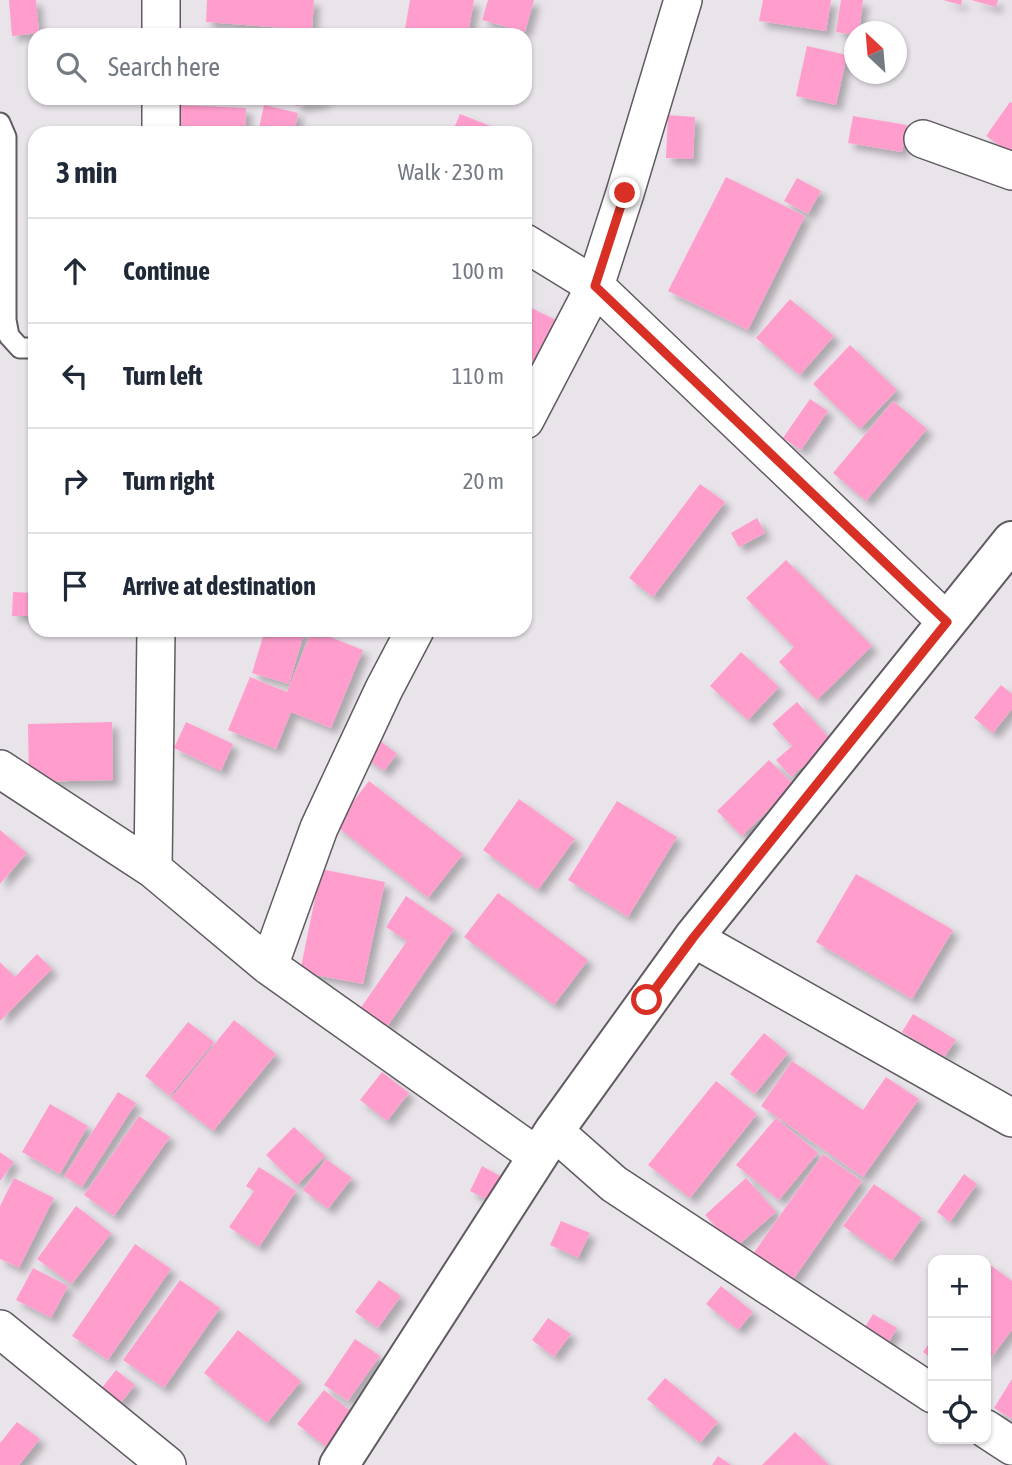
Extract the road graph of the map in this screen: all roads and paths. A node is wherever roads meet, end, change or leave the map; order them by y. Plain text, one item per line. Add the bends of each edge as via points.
1 (161, 0) edge
2 (683, 0) edge
3 (161, 28) edge
4 (162, 105) edge
5 (0, 123) edge
6 (161, 126) edge
7 (923, 139) dead end
8 (1012, 171) edge
9 (532, 247) edge
10 (595, 286) junction
11 (28, 348) edge
12 (532, 407) edge
13 (1012, 541) edge
14 (947, 622) junction
15 (156, 637) edge
16 (411, 637) edge
17 (0, 769) edge
18 (153, 869) junction
19 (693, 938) junction
20 (269, 966) junction
21 (1012, 1118) edge
22 (546, 1144) junction
23 (0, 1329) edge
24 (928, 1391) edge
25 (991, 1432) edge
26 (1012, 1446) edge
27 (347, 1462) edge
28 (167, 1465) edge

1 - 3 street
2 - 10 street
4 - 6 street
5 - 11 lane via 6,137 6,320 9,335 20,348
7 - 8 street
9 - 10 street
10 - 12 street
10 - 14 street
13 - 14 street
14 - 19 street
15 - 18 street
16 - 20 street via 319,828
17 - 18 street
18 - 20 street
19 - 21 street
19 - 22 street
20 - 22 street
22 - 24 street
22 - 27 street
23 - 28 street
25 - 26 street

